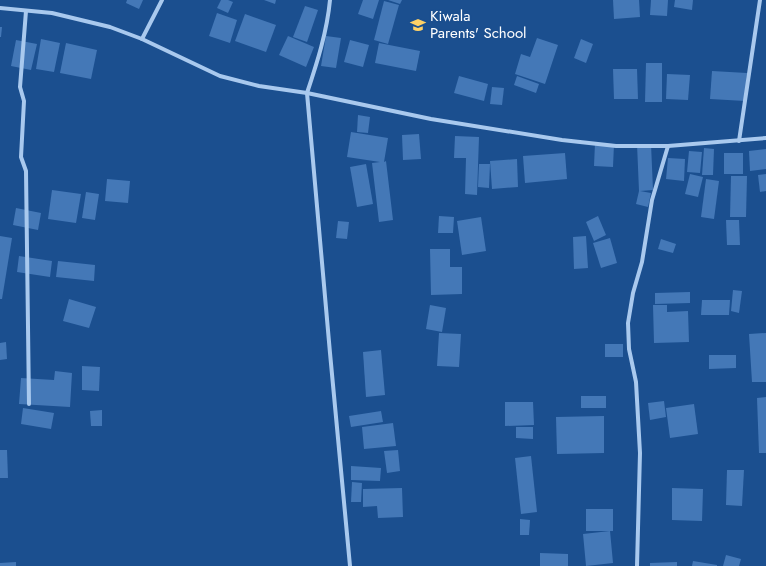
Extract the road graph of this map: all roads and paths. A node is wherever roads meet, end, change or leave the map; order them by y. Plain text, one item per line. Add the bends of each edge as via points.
1 (162, 0) edge
2 (330, 0) edge
3 (760, 0) edge
4 (0, 8) edge
5 (26, 11) junction
6 (142, 39) junction
7 (307, 93) junction
8 (766, 138) edge
9 (739, 141) junction
10 (668, 146) junction
11 (29, 404) dead end
12 (350, 566) edge
13 (637, 566) edge

1 - 6 street
2 - 7 street via 317,64
3 - 9 street
4 - 5 street
5 - 6 street via 52,13 110,27
5 - 11 street via 20,87 24,101 21,157 26,171
6 - 7 street via 220,76 259,86
7 - 10 street via 431,119 562,140 616,146
7 - 12 street
8 - 9 street
9 - 10 street
10 - 13 street via 652,200 642,262 628,323 629,349 636,382 640,453

